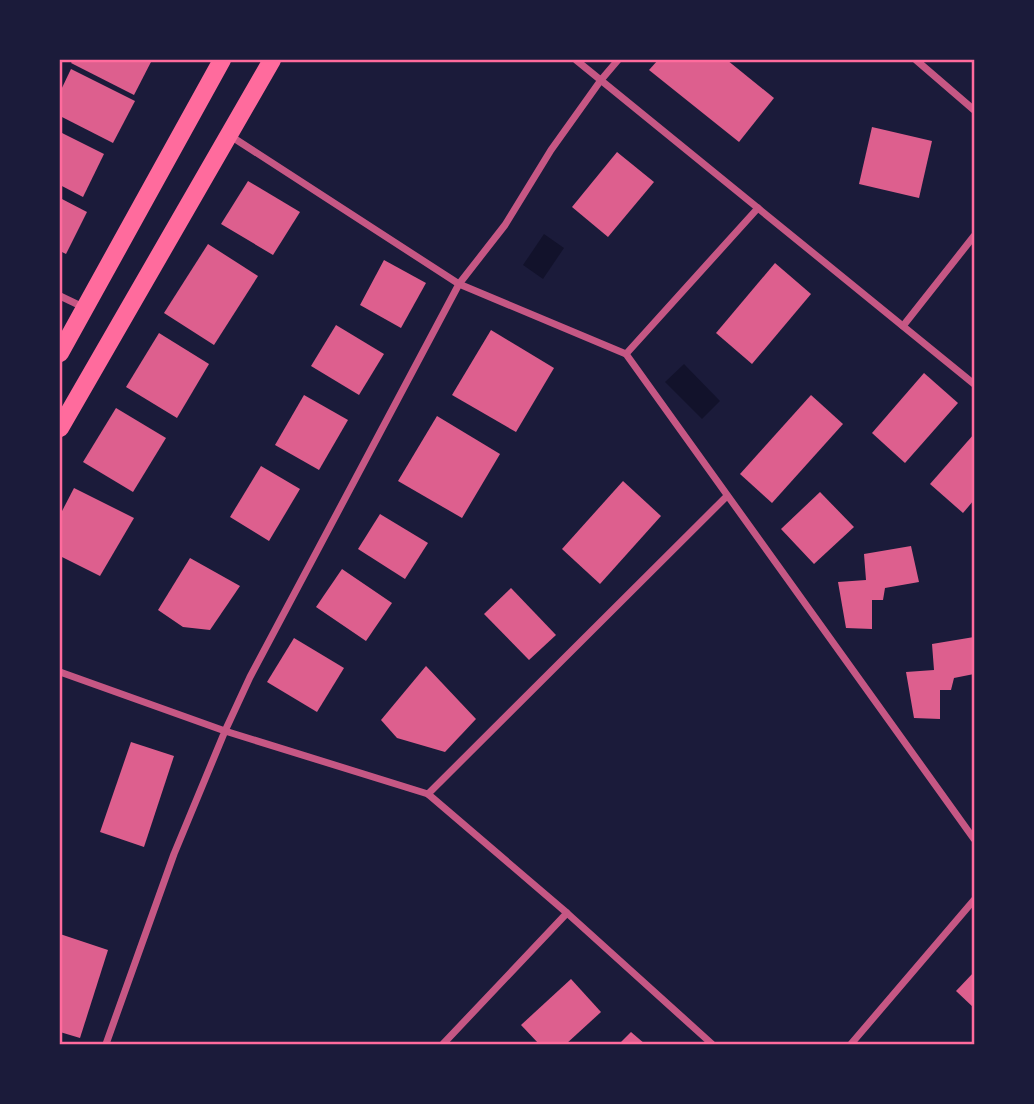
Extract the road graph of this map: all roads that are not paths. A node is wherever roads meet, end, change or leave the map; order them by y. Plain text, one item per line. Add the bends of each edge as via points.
1 (222, 60) edge
2 (272, 60) edge
3 (576, 60) edge
4 (618, 60) edge
5 (916, 60) edge
6 (601, 80) junction
7 (975, 110) edge
8 (229, 135) junction
9 (758, 208) junction
10 (975, 236) edge
11 (459, 284) junction
12 (60, 296) edge
13 (84, 308) junction
14 (903, 326) junction
15 (60, 354) edge
16 (625, 354) junction
17 (975, 383) edge
18 (60, 428) edge
19 (727, 496) junction
20 (60, 672) edge
21 (225, 731) junction
22 (428, 794) junction
23 (975, 839) edge
24 (975, 900) edge
25 (567, 913) junction
26 (106, 1045) edge
27 (443, 1045) edge
28 (712, 1045) edge
29 (851, 1045) edge

1 - 13 main road
2 - 8 main road
3 - 6 street
4 - 6 street
5 - 7 street
6 - 9 street
6 - 11 street via 505,225
8 - 11 street
8 - 18 main road
9 - 14 street
9 - 16 street
10 - 14 street
11 - 16 street
11 - 21 street
12 - 13 street
13 - 15 main road
14 - 17 street
16 - 19 street
19 - 22 street
19 - 23 street
20 - 21 street
21 - 22 street
21 - 26 street via 174,854
22 - 25 street
24 - 29 street
25 - 27 street
25 - 28 street

